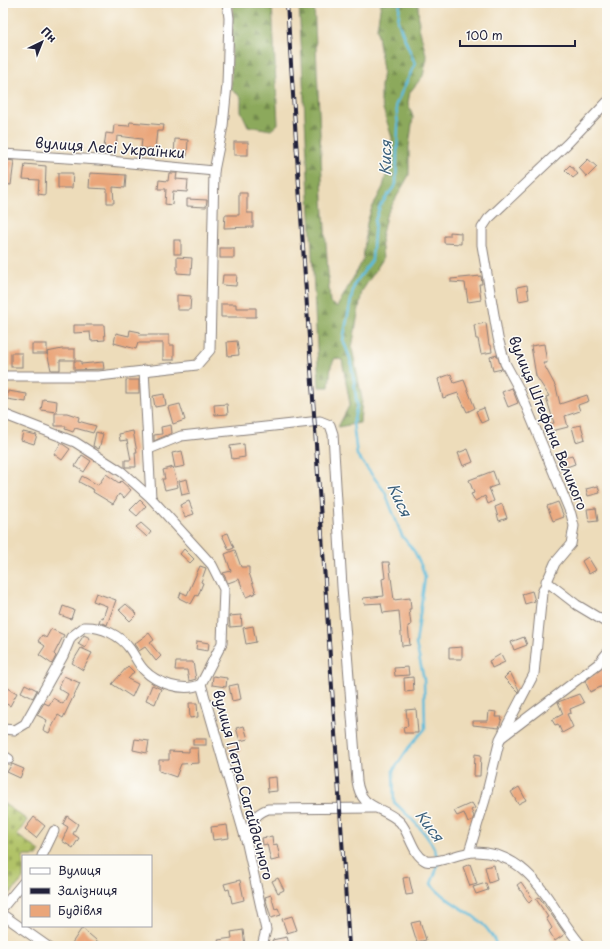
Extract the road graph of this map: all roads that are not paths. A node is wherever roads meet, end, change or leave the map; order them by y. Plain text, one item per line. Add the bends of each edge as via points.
1 (227, 3) edge
2 (607, 102) edge
3 (3, 154) edge
4 (214, 171) junction
5 (144, 370) junction
6 (3, 376) edge
7 (3, 414) edge
8 (149, 449) junction
9 (151, 498) junction
10 (546, 581) junction
11 (607, 623) edge
12 (607, 653) edge
13 (201, 684) junction
14 (5, 732) edge
15 (500, 739) junction
16 (374, 808) junction
17 (54, 831) dead end
18 (247, 844) junction
19 (469, 852) junction
20 (42, 855) edge
21 (22, 884) edge
22 (3, 907) edge
23 (3, 915) edge
24 (47, 946) edge
25 (262, 946) edge
26 (582, 946) edge

1 - 4 street via 227,84 223,126
2 - 10 street, вулиця Штефана Великого via 488,219 482,228 486,276 502,354 525,402 573,523 571,544 555,563
3 - 4 street, вулиця Лесі Українки
4 - 5 street via 210,350 197,365
5 - 6 street via 99,376
5 - 8 street
7 - 9 street, вулиця Петра Сагайдачного via 75,442 122,472
8 - 9 street
8 - 16 street via 181,436 320,420 332,426 357,781 361,797
9 - 13 street, вулиця Петра Сагайдачного via 212,566 224,589 222,643
10 - 11 street via 581,608
10 - 15 street, вулиця Штефана Великого via 540,598 534,674
12 - 15 street via 598,664
13 - 14 street via 183,688 157,679 144,670 120,639 106,631 84,627 71,637 25,724
13 - 18 street, вулиця Петра Сагайдачного
15 - 19 street, вулиця Штефана Великого
16 - 18 street via 268,809 252,821
16 - 19 street via 401,823 421,858 430,862
17 - 20 street
18 - 25 street, вулиця Петра Сагайдачного via 266,930
19 - 26 street via 484,852 524,870 546,894
21 - 22 street
23 - 24 street

